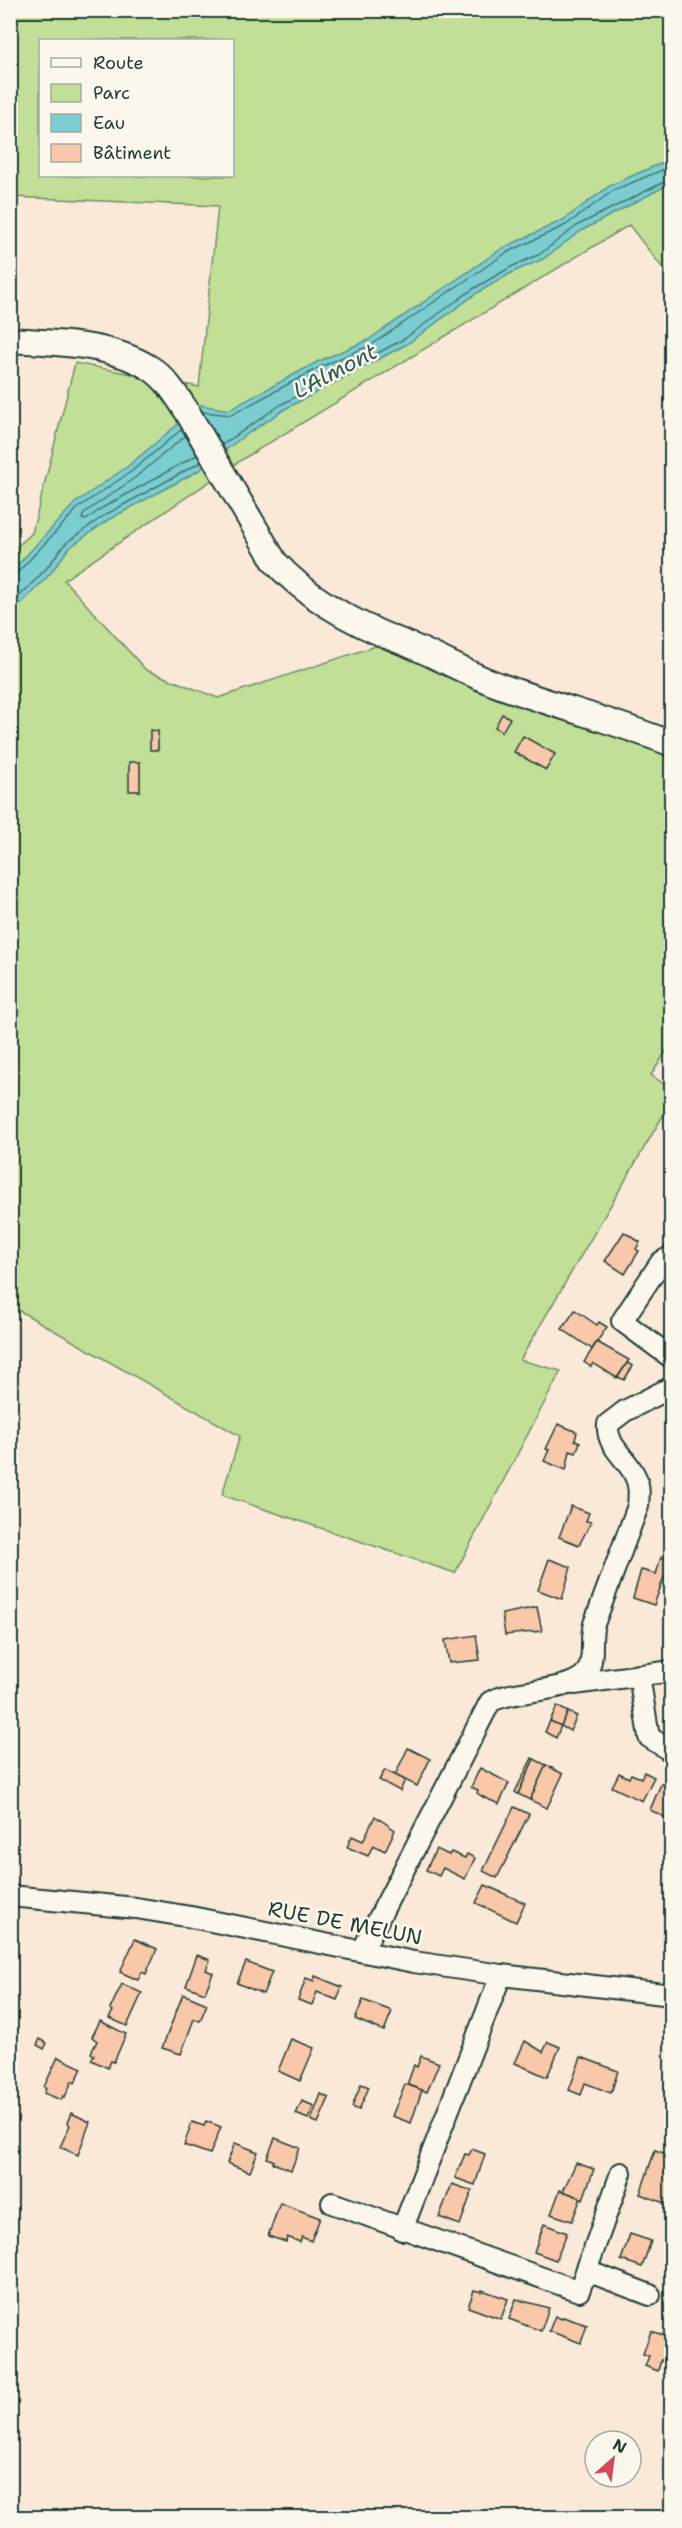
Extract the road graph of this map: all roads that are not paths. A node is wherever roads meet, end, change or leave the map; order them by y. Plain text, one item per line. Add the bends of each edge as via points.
1 (10, 340) edge
2 (672, 744) edge
3 (672, 1256) edge
4 (672, 1358) edge
5 (672, 1387) edge
6 (672, 1671) edge
7 (639, 1675) junction
8 (574, 1684) junction
9 (672, 1752) edge
10 (10, 1896) edge
11 (362, 1951) junction
12 (501, 1975) junction
13 (672, 1995) edge
14 (621, 2173) dead end
15 (332, 2203) dead end
16 (402, 2229) junction
17 (586, 2271) junction
18 (650, 2295) dead end

1 - 2 street via 120,354 152,369 186,410 275,562 317,600 383,636 494,684
3 - 4 street via 661,1262 622,1321
5 - 8 street via 608,1424 607,1434 614,1447 635,1474 638,1506 594,1624 590,1667
6 - 7 street
7 - 8 street
7 - 9 street via 649,1737
8 - 11 street via 500,1696 490,1702
10 - 11 street, RUE DE MELUN via 82,1901 191,1917
11 - 12 street, RUE DE MELUN
12 - 13 street, RUE DE MELUN
12 - 16 street
14 - 17 street
15 - 16 street
16 - 17 street via 579,2291
17 - 18 street

